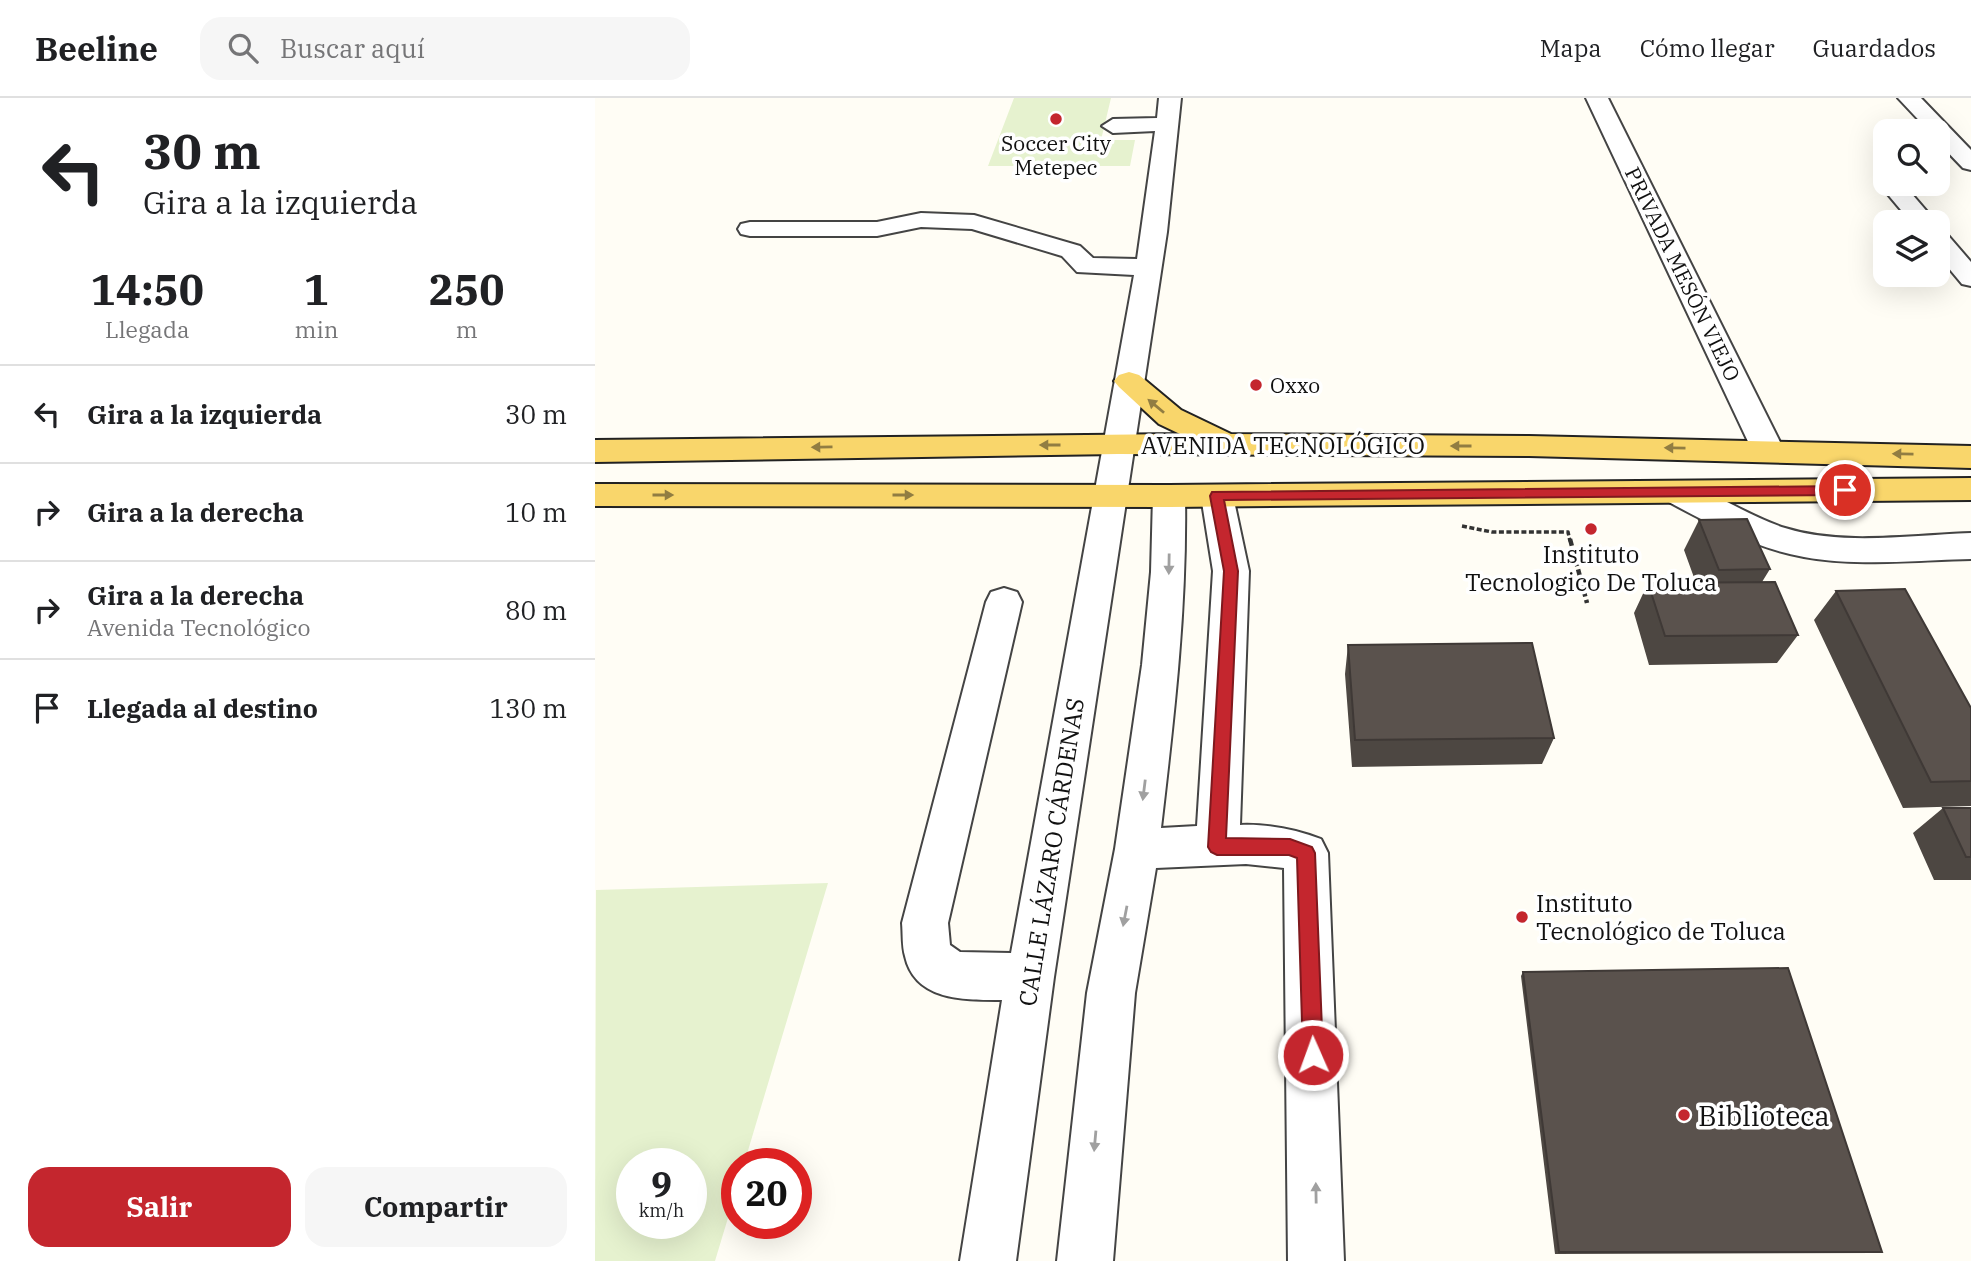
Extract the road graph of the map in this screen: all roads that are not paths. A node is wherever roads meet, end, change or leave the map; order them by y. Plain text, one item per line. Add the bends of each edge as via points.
1 (1597, 98) edge
2 (1909, 98) edge
3 (1169, 111) edge
4 (1113, 126) dead end
5 (1971, 163) edge
6 (1901, 196) edge
7 (1914, 210) edge
8 (750, 229) dead end
9 (877, 229) junction
10 (1005, 230) junction
11 (914, 245) dead end
12 (948, 245) dead end
13 (1950, 253) edge
14 (1148, 267) junction
15 (1971, 278) edge
16 (1129, 381) junction
17 (1118, 444) junction
18 (857, 446) junction
19 (1231, 446) junction
20 (1529, 446) junction
21 (1768, 450) junction
22 (595, 451) edge
23 (1971, 457) edge
24 (1971, 489) edge
25 (1545, 492) junction
26 (1677, 492) junction
27 (835, 494) junction
28 (595, 495) edge
29 (1109, 496) junction
30 (1169, 496) junction
31 (1217, 496) junction
32 (1971, 546) edge
33 (1004, 602) dead end
34 (1217, 847) junction
35 (1137, 849) junction
36 (1031, 977) junction
37 (988, 1261) edge
38 (1085, 1261) edge
39 (1317, 1261) edge

1 - 21 street, PRIVADA MESÓN VIEJO
2 - 5 street
3 - 4 street
3 - 14 street, CALLE LÁZARO CÁRDENAS
6 - 7 street
8 - 9 street
9 - 10 street via 950,219
9 - 11 street
10 - 12 street
10 - 14 street via 1071,251 1086,266
13 - 15 street
14 - 16 street, CALLE LÁZARO CÁRDENAS
16 - 17 street, CALLE LÁZARO CÁRDENAS
19 -> 16 main road via 1170,417
17 -> 18 main road, AVENIDA TECNOLÓGICO
17 - 19 main road, AVENIDA TECNOLÓGICO
17 - 29 street, CALLE LÁZARO CÁRDENAS
18 -> 22 main road, AVENIDA TECNOLÓGICO
18 - 27 main road via 853,475
20 -> 19 main road, AVENIDA TECNOLÓGICO
21 -> 20 main road, AVENIDA TECNOLÓGICO
20 - 25 main road via 1520,464 1523,474
23 -> 21 main road, AVENIDA TECNOLÓGICO
24 - 26 main road, AVENIDA TECNOLÓGICO
25 - 26 main road, AVENIDA TECNOLÓGICO
25 - 31 main road, AVENIDA TECNOLÓGICO
26 - 32 street via 1763,533 1805,545
28 -> 27 main road, AVENIDA TECNOLÓGICO
27 -> 29 main road, AVENIDA TECNOLÓGICO
29 - 30 main road, AVENIDA TECNOLÓGICO
29 - 36 street, CALLE LÁZARO CÁRDENAS
30 - 31 main road, AVENIDA TECNOLÓGICO
30 -> 35 street via 1169,572
31 - 34 street via 1231,571
33 - 36 street via 925,923 929,957 952,976
34 - 35 street
39 -> 34 street via 1305,853 1290,847
35 -> 38 street via 1111,993
36 - 37 street, CALLE LÁZARO CÁRDENAS

